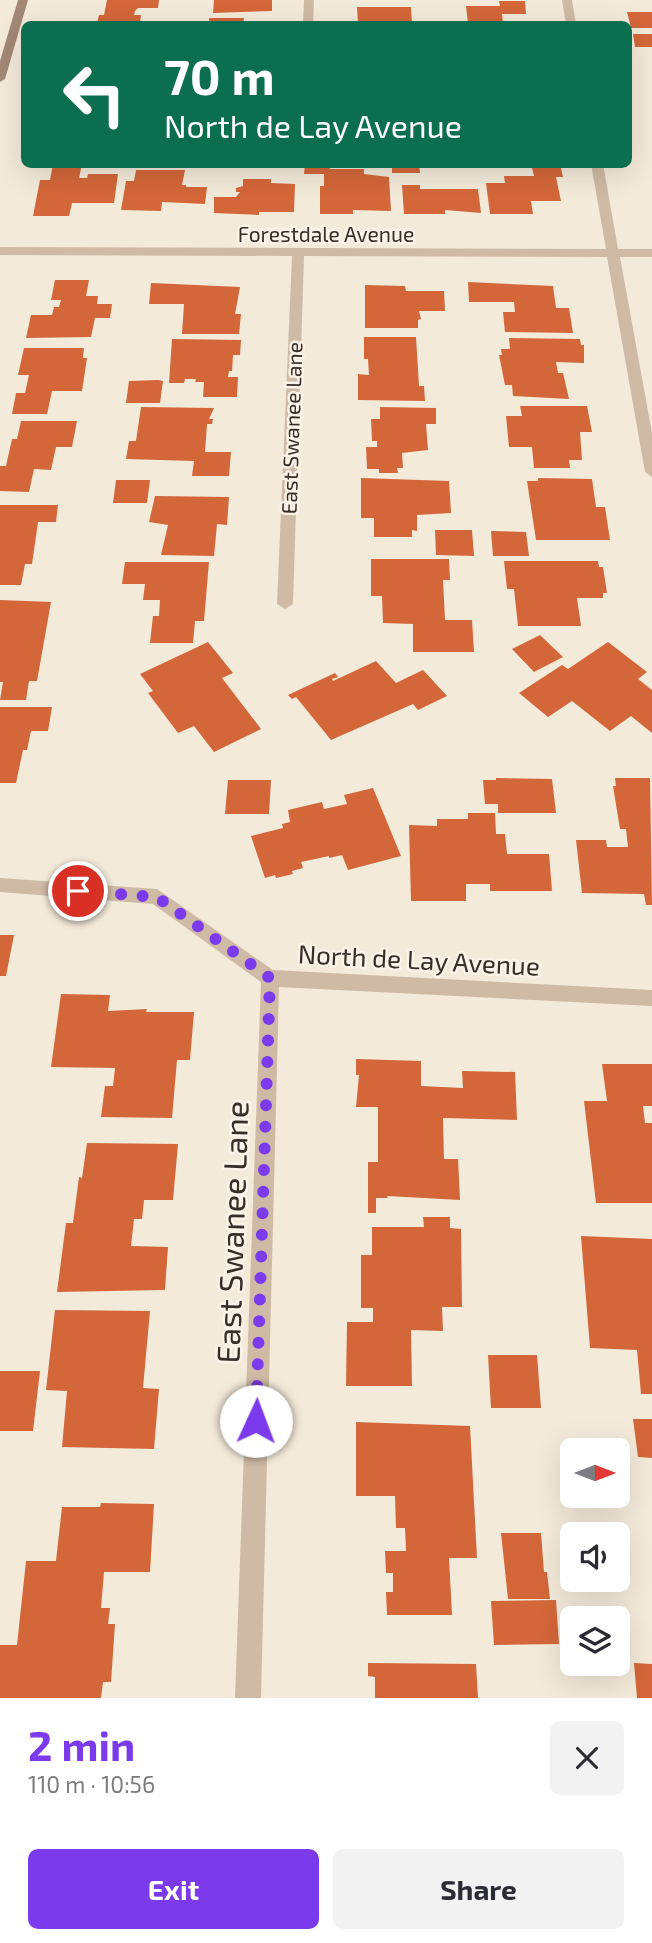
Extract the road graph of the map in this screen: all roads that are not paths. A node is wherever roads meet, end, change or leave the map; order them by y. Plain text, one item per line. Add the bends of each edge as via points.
1 (23, 0) edge
2 (309, 0) edge
3 (567, 0) edge
4 (308, 21) edge
5 (570, 21) edge
6 (0, 79) edge
7 (598, 168) edge
8 (0, 251) edge
9 (298, 253) junction
10 (614, 253) junction
11 (652, 253) edge
12 (652, 472) edge
13 (285, 604) dead end
14 (0, 886) edge
15 (270, 978) junction
16 (652, 998) edge
17 (248, 1698) edge

1 - 6 main road
2 - 4 street
3 - 5 street
7 - 10 street
8 - 9 street, Forestdale Avenue
9 - 10 street, Forestdale Avenue
9 - 13 street, East Swanee Lane
10 - 11 street, Forestdale Avenue
10 - 12 street
14 - 15 street, North de Lay Avenue via 157,897
15 - 16 street, North de Lay Avenue
15 - 17 street, East Swanee Lane

